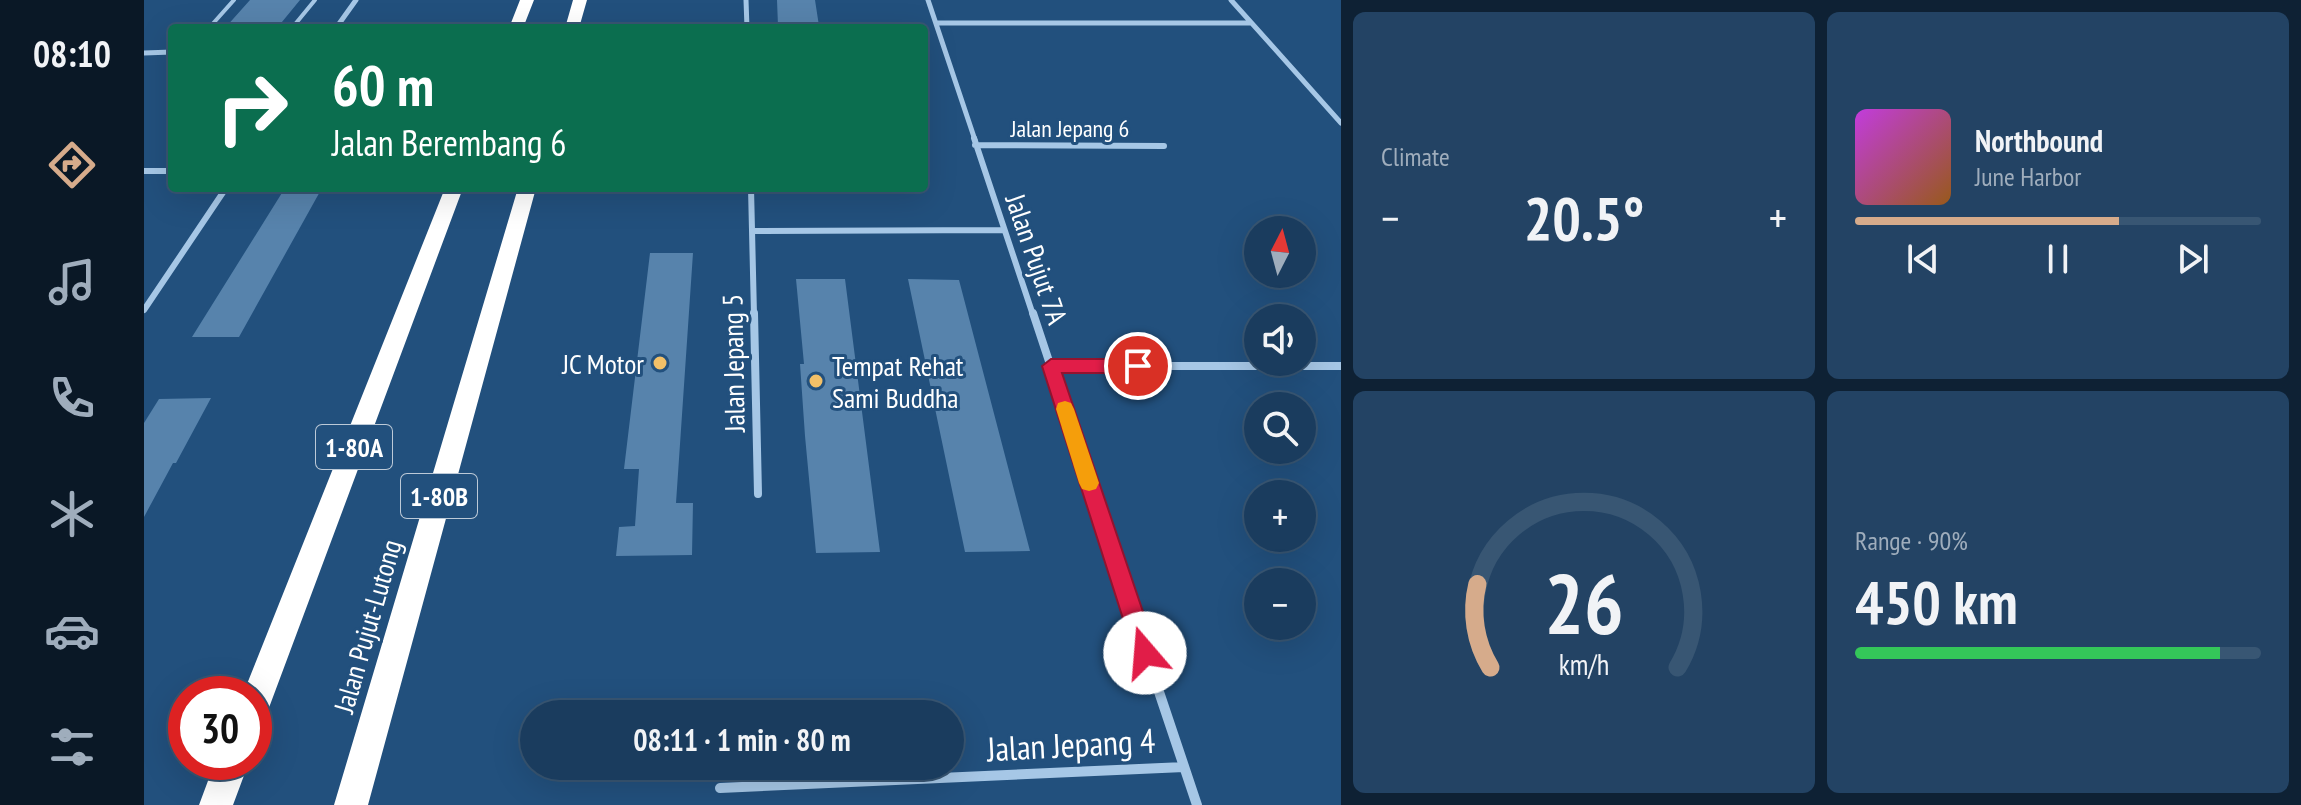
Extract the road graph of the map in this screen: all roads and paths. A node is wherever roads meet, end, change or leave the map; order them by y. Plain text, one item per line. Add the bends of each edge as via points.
1 (234, 0) edge
2 (315, 0) edge
3 (356, 0) edge
4 (527, 0) edge
5 (580, 0) edge
6 (746, 0) edge
7 (928, 0) edge
8 (1231, 0) edge
9 (936, 23) junction
10 (1251, 23) junction
11 (213, 24) edge
12 (295, 24) edge
13 (339, 24) edge
14 (518, 24) edge
15 (573, 24) edge
16 (747, 24) edge
17 (168, 52) edge
18 (144, 53) edge
19 (1341, 123) edge
20 (975, 145) junction
21 (1164, 146) dead end
22 (144, 171) edge
23 (168, 171) edge
24 (223, 192) edge
25 (452, 192) edge
26 (526, 192) edge
27 (751, 192) edge
28 (1003, 230) junction
29 (753, 231) junction
30 (144, 310) edge
31 (1051, 366) junction
32 (1341, 366) edge
33 (758, 494) dead end
34 (265, 676) edge
35 (1184, 767) junction
36 (225, 780) edge
37 (720, 788) dead end
38 (216, 805) edge
39 (351, 805) edge
40 (1197, 805) edge

1 - 11 lane
2 - 12 lane
3 - 13 street
4 - 14 highway
5 - 15 highway
6 - 16 street
7 - 9 street, Jalan Pujut 7A
8 - 10 street
9 - 10 street
9 - 20 street, Jalan Pujut 7A
10 - 19 street
17 - 18 street
20 - 21 street, Jalan Jepang 6
20 - 28 street, Jalan Pujut 7A
22 - 23 street
24 - 30 street
25 - 34 highway, 1-80A
26 - 39 highway, Jalan Pujut-Lutong / 1-80B
27 - 29 street, Jalan Jepang 5
28 - 29 street
28 - 31 street, Jalan Pujut 7A
29 - 33 street, Jalan Jepang 5
31 - 32 street
31 - 35 street, Jalan Pujut 7A
35 - 37 street, Jalan Jepang 4
35 - 40 street, Jalan Pujut 7A
36 - 38 highway

